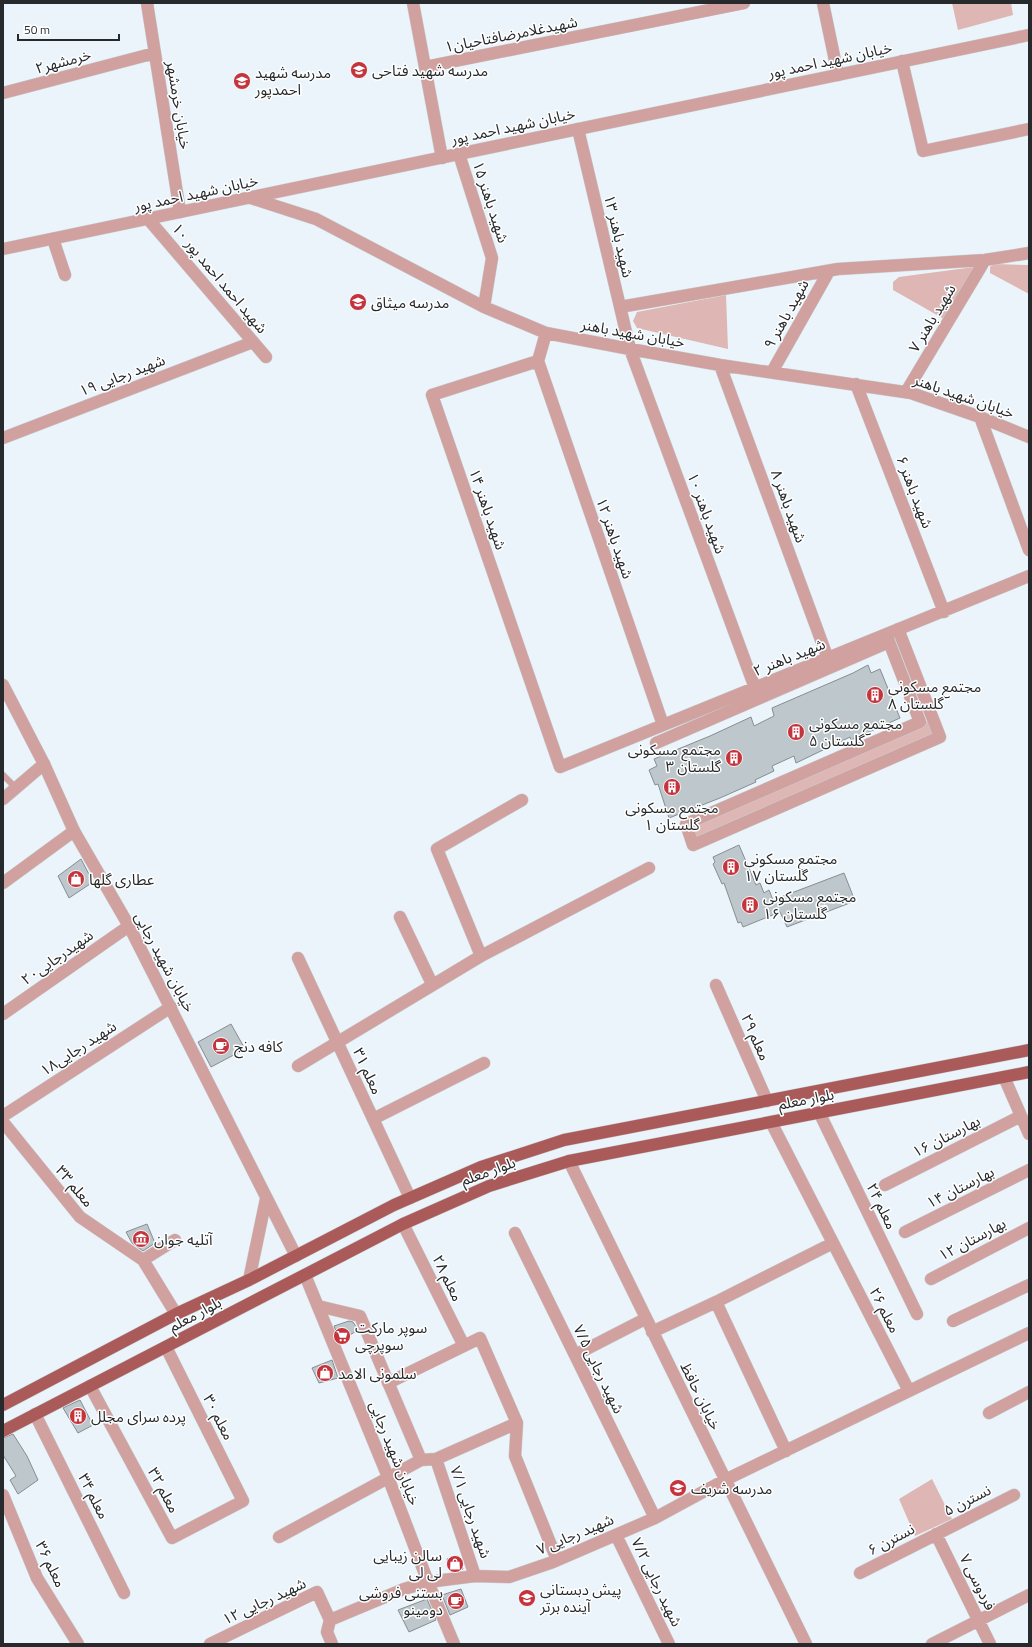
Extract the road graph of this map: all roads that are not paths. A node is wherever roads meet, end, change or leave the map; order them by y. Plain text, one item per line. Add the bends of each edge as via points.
1 (147, 3) edge
2 (413, 3) edge
3 (744, 3) edge
4 (823, 3) edge
5 (1029, 35) edge
6 (155, 53) junction
7 (902, 61) junction
8 (425, 68) junction
9 (838, 75) junction
10 (3, 93) edge
11 (578, 129) junction
12 (1029, 129) edge
13 (458, 154) junction
14 (442, 158) junction
15 (251, 198) junction
16 (180, 212) junction
17 (149, 220) junction
18 (53, 239) junction
19 (3, 250) edge
20 (1029, 253) edge
21 (985, 260) junction
22 (829, 271) junction
23 (65, 275) dead end
24 (484, 307) junction
25 (620, 307) junction
26 (546, 333) junction
27 (253, 342) junction
28 (630, 350) junction
29 (266, 357) dead end
30 (538, 361) junction
31 (720, 365) junction
32 (772, 372) junction
33 (856, 384) junction
34 (906, 392) junction
35 (980, 417) junction
36 (1028, 435) edge
37 (3, 438) edge
38 (1029, 550) edge
39 (1029, 576) edge
40 (944, 612) junction
41 (898, 629) junction
42 (888, 638) junction
43 (828, 659) junction
44 (3, 685) edge
45 (755, 688) junction
46 (932, 717) junction
47 (920, 722) junction
48 (662, 726) junction
49 (656, 743) dead end
50 (44, 764) junction
51 (560, 767) joint
52 (3, 775) edge
53 (16, 788) junction
54 (3, 799) edge
55 (522, 800) dead end
56 (74, 831) junction
57 (649, 868) dead end
58 (3, 883) edge
59 (400, 917) dead end
60 (129, 926) junction
61 (481, 956) junction
62 (298, 958) dead end
63 (432, 984) junction
64 (716, 985) dead end
65 (171, 1007) junction
66 (3, 1014) edge
67 (337, 1042) junction
68 (1029, 1050) edge
69 (484, 1063) dead end
70 (298, 1066) dead end
71 (1029, 1072) edge
72 (1004, 1077) junction
73 (879, 1079) junction
74 (884, 1100) junction
75 (767, 1101) junction
76 (819, 1112) junction
77 (3, 1116) edge
78 (1021, 1116) junction
79 (373, 1119) junction
80 (3, 1122) edge
81 (771, 1122) junction
82 (1029, 1134) edge
83 (569, 1161) junction
84 (1029, 1170) edge
85 (885, 1185) dead end
86 (410, 1198) junction
87 (266, 1199) junction
88 (403, 1224) junction
89 (1029, 1228) edge
90 (905, 1232) dead end
91 (515, 1233) dead end
92 (175, 1240) dead end
93 (833, 1242) junction
94 (296, 1256) junction
95 (143, 1260) junction
96 (305, 1275) junction
97 (931, 1279) dead end
98 (249, 1280) junction
99 (1029, 1285) edge
100 (716, 1302) junction
101 (318, 1306) junction
102 (176, 1314) junction
103 (917, 1314) dead end
104 (645, 1319) junction
105 (953, 1321) dead end
106 (652, 1332) junction
107 (1029, 1333) edge
108 (464, 1346) junction
109 (166, 1347) junction
110 (575, 1355) junction
111 (388, 1383) junction
112 (90, 1386) junction
113 (909, 1391) junction
114 (1029, 1392) edge
115 (3, 1406) edge
116 (989, 1413) dead end
117 (35, 1414) junction
118 (516, 1423) junction
119 (3, 1431) edge
120 (786, 1451) junction
121 (436, 1459) junction
122 (421, 1460) junction
123 (388, 1477) junction
124 (725, 1480) junction
125 (3, 1495) edge
126 (1014, 1495) dead end
127 (243, 1501) joint
128 (655, 1518) junction
129 (936, 1534) junction
130 (616, 1535) junction
131 (279, 1537) dead end
132 (557, 1560) junction
133 (860, 1573) dead end
134 (475, 1576) junction
135 (428, 1582) junction
136 (124, 1592) dead end
137 (1029, 1595) edge
138 (330, 1620) junction
139 (979, 1620) junction
140 (78, 1644) edge
141 (210, 1644) edge
142 (332, 1644) edge
143 (454, 1644) edge
144 (669, 1644) edge
145 (806, 1644) edge
146 (932, 1644) edge
147 (990, 1644) edge

1 - 6 street, خیابان خرمشهر
2 - 8 street
3 - 8 street, شهیدغلامرضافتاحیان۱
4 - 9 street
5 - 7 street, خیابان شهید احمد پور
6 - 10 street, خرمشهر۲
6 - 16 street, خیابان خرمشهر
7 - 9 street, خیابان شهید احمد پور
7 - 12 street via 923,151
8 - 14 street
9 - 11 street, خیابان شهید احمد پور
11 - 13 street, خیابان شهید احمد پور
11 - 25 street, شهید باهنر ۱۳
13 - 14 street, خیابان شهید احمد پور
13 - 24 street, شهید باهنر ۱۵ via 492,258
14 - 15 street, خیابان شهید احمد پور
15 - 16 street, خیابان شهید احمد پور
15 - 24 street, خیابان شهید باهنر via 316,219
16 - 17 street, خیابان شهید احمد پور
17 - 18 street, خیابان شهید احمد پور
17 - 27 street, شهید احمد احمد پور ۱۰
18 - 19 street, خیابان شهید احمد پور
18 - 23 street
20 - 21 street
21 - 22 street
21 - 34 street, شهید باهنر ۷
22 - 25 street
22 - 32 street, شهید باهنر ۹
24 - 26 street, خیابان شهید باهنر
25 - 28 street, شهید باهنر ۱۳
26 - 28 street, خیابان شهید باهنر
26 - 30 street
27 - 29 street, شهید احمد احمد پور ۱۰
27 - 37 street, شهید رجایی ۱۹
28 - 31 street, خیابان شهید باهنر
28 - 45 street, شهید باهنر ۱۰
30 - 48 street, شهید باهنر ۱۲
30 - 51 street, شهید باهنر ۱۴ via 432,395
31 - 32 street, خیابان شهید باهنر
31 - 43 street, شهید باهنر ۸
32 - 33 street, خیابان شهید باهنر
33 - 34 street, خیابان شهید باهنر
33 - 40 street, شهید باهنر ۶
34 - 35 street, خیابان شهید باهنر
35 - 36 street, خیابان شهید باهنر
35 - 38 street
39 - 40 street, شهید باهنر ۲
40 - 41 street, شهید باهنر ۲
41 - 42 street, شهید باهنر ۲
41 - 46 street
42 - 43 street, شهید باهنر ۲
42 - 47 street
42 - 49 street
43 - 45 street, شهید باهنر ۲
44 - 50 street, خیابان شهید رجایی
45 - 48 street, شهید باهنر ۲
46 - 47 street
46 - 47 street via 940,737 693,845 686,824
48 - 51 street, شهید باهنر ۲
50 - 53 street
50 - 56 street, خیابان شهید رجایی
52 - 53 lane
53 - 54 street
55 - 61 street via 437,849
56 - 58 street
56 - 60 street, خیابان شهید رجایی
57 - 61 street
59 - 63 street
60 - 65 street, خیابان شهید رجایی
60 - 66 street, شهیدرجایی۲۰
61 - 63 street
62 - 67 street, معلم ۳۱
63 - 67 street
64 - 75 street, معلم ۲۹
65 - 77 street, شهید رجایی۱۸
65 - 87 street, خیابان شهید رجایی
67 - 70 street
67 - 79 street, معلم ۳۱
68 - 73 main road, بلوار معلم
69 - 79 street
71 - 72 main road, بلوار معلم
72 - 74 main road, بلوار معلم
72 - 78 street
73 - 74 main road
73 - 75 main road, بلوار معلم
74 - 76 main road, بلوار معلم
75 - 86 main road, بلوار معلم via 564,1140 481,1166
76 - 81 main road, بلوار معلم
76 - 103 street, معلم ۲۴
78 - 82 street
78 - 85 street, بهارستان ۱۶
79 - 86 street, معلم ۳۱
80 - 95 street, معلم ۳۳ via 80,1218
81 - 83 main road, بلوار معلم
81 - 93 street, معلم ۲۶
83 - 88 main road, بلوار معلم via 489,1186
83 - 104 street, خیابان حافظ
84 - 90 street, بهارستان ۱۴
86 - 94 main road, بلوار معلم
87 - 94 street, خیابان شهید رجایی
87 - 98 street
88 - 96 main road, بلوار معلم
88 - 108 street, معلم ۲۸
89 - 97 street, بهارستان ۱۲
91 - 110 street, شهید رجایی ۷/۵
92 - 95 street
93 - 100 street
93 - 113 street, معلم ۲۶
94 - 96 main road
94 - 98 main road, بلوار معلم
95 - 102 street, معلم ۳۳
96 - 101 street, خیابان شهید رجایی
96 - 109 main road, بلوار معلم
98 - 102 main road, بلوار معلم
99 - 105 street
100 - 106 street
100 - 120 street
101 - 111 street via 360,1316
101 - 123 street, خیابان شهید رجایی
102 - 115 main road, بلوار معلم
104 - 106 street, خیابان حافظ
104 - 110 street
106 - 124 street, خیابان حافظ
107 - 113 street, شهید رجایی ۷
108 - 111 street
108 - 118 street via 480,1338
109 - 112 main road, بلوار معلم
109 - 127 street, معلم ۳۰
110 - 128 street, شهید رجایی ۷/۵
111 - 122 street
112 - 117 main road, بلوار معلم
112 - 127 street, معلم ۳۲ via 172,1538
113 - 120 street, شهید رجایی ۷
114 - 116 street
117 - 119 main road, بلوار معلم
117 - 136 street, معلم ۳۴
118 - 121 street
118 - 132 street via 515,1456
120 - 124 street, شهید رجایی ۷
121 - 122 street
121 - 134 street, شهید رجایی ۷/۱
122 - 123 street
123 - 131 street
123 - 135 street, خیابان شهید رجایی
124 - 128 street, شهید رجایی ۷
124 - 145 street, خیابان حافظ
125 - 140 street, معلم ۳۶ via 37,1578
126 - 129 street, نسترن ۵
128 - 130 street, شهید رجایی ۷
129 - 133 street, نسترن ۶
129 - 139 street, فردوسی ۷
130 - 132 street, شهید رجایی ۷
130 - 144 street, شهید رجایی ۷/۲
132 - 134 street, شهید رجایی ۷ via 509,1577
134 - 135 street, شهید رجایی ۷
135 - 138 street via 404,1589
135 - 143 street, خیابان شهید رجایی
137 - 139 street
138 - 141 street, شهید رجایی ۱۲ via 317,1592
138 - 142 street via 327,1632
139 - 146 street
139 - 147 street, فردوسی ۷

